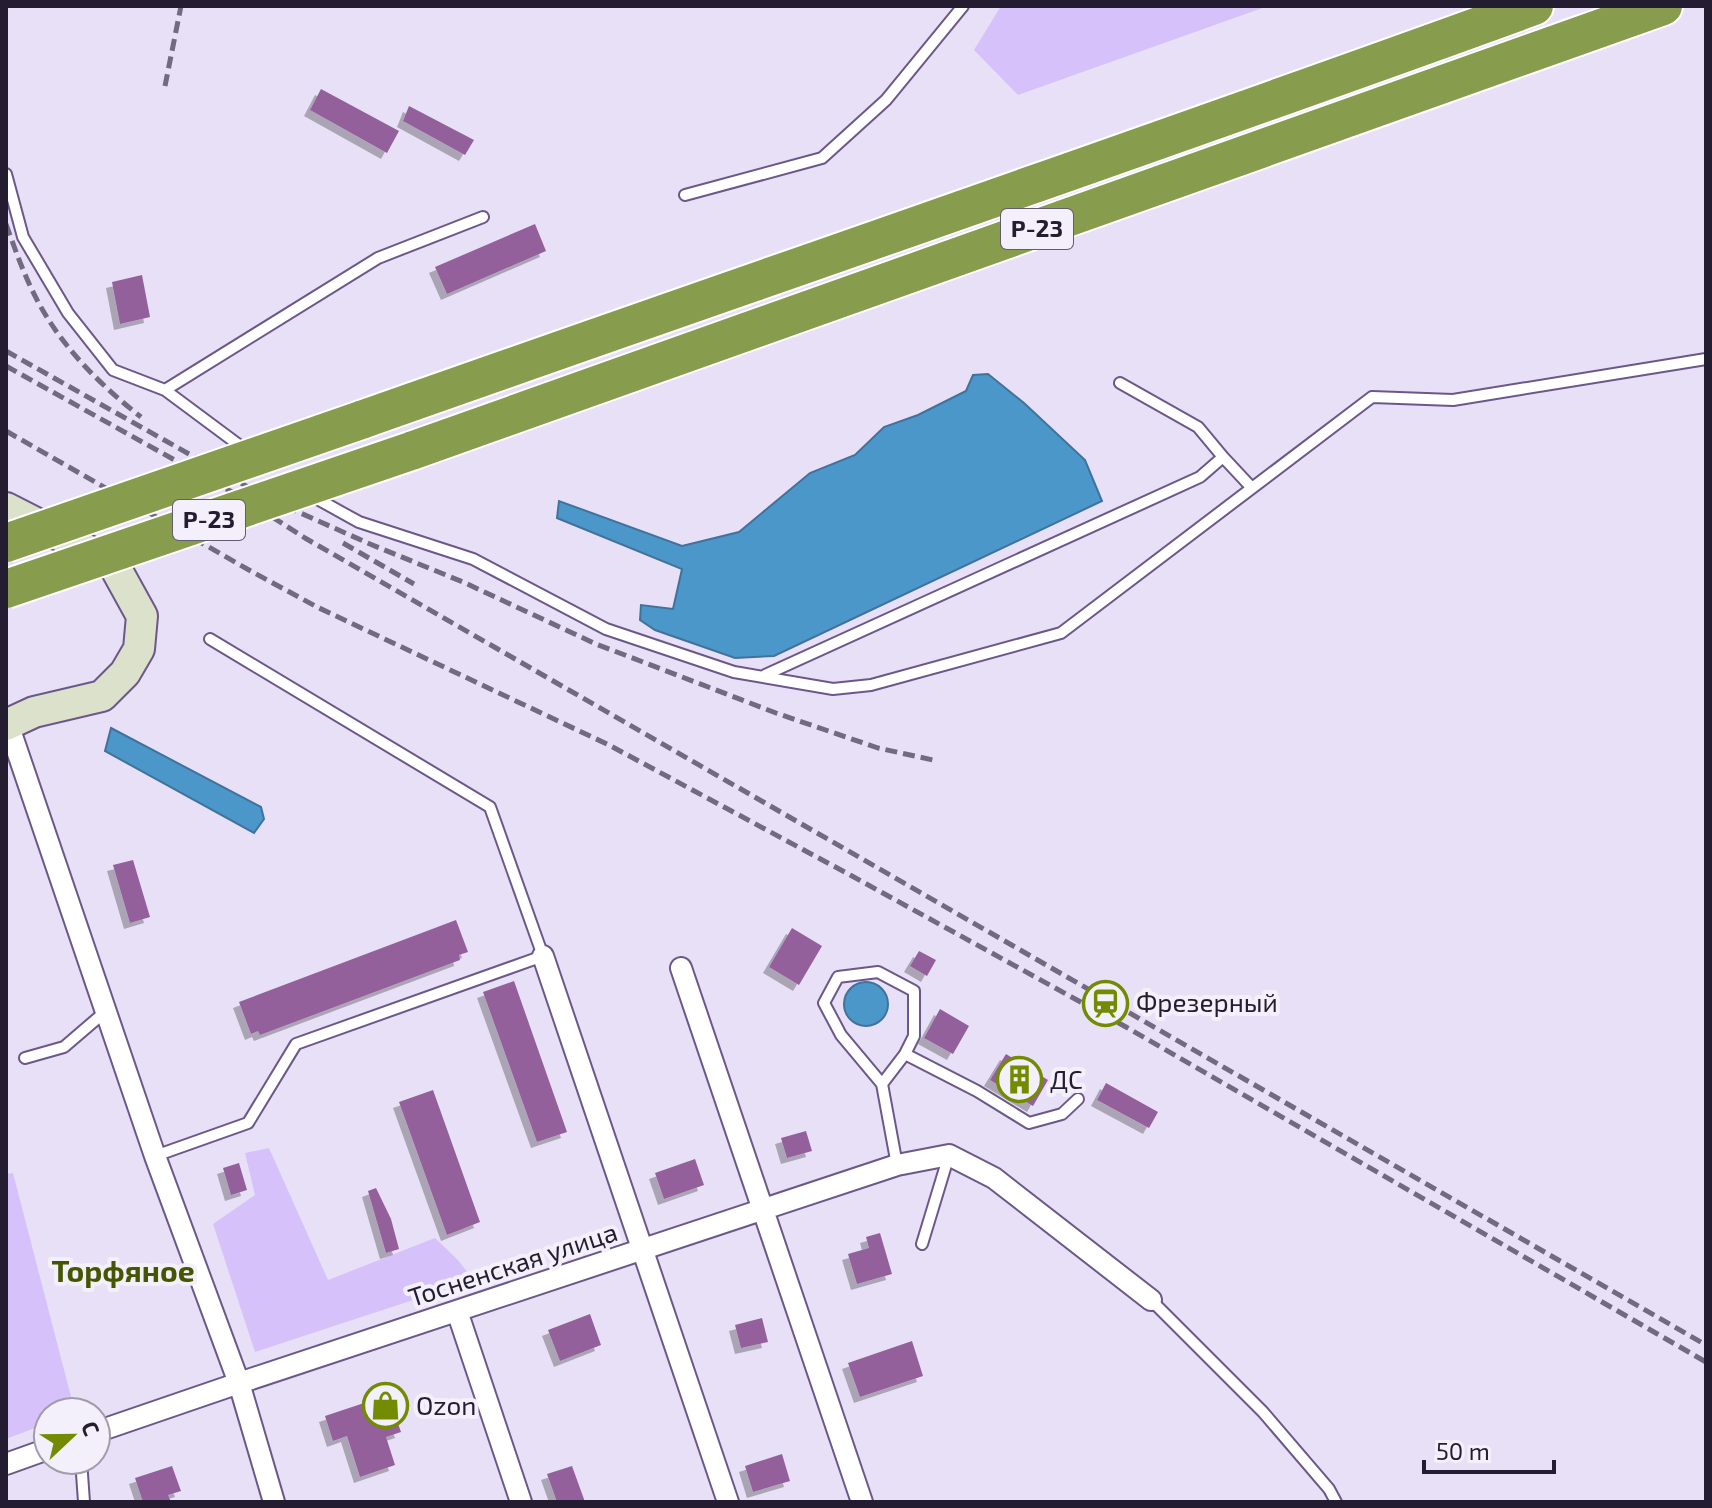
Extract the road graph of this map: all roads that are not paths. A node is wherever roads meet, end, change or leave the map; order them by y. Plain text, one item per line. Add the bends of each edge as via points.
1 (963, 6) edge
2 (1534, 6) edge
3 (1663, 6) edge
4 (6, 174) edge
5 (685, 195) dead end
6 (483, 217) dead end
7 (1706, 359) edge
8 (1120, 383) dead end
9 (165, 390) junction
10 (1223, 457) junction
11 (261, 462) dead end
12 (286, 480) dead end
13 (1252, 488) junction
14 (6, 508) edge
15 (6, 543) edge
16 (6, 589) edge
17 (210, 639) dead end
18 (763, 676) junction
19 (7, 724) edge
20 (543, 956) junction
21 (681, 968) dead end
22 (106, 1011) junction
23 (905, 1054) junction
24 (25, 1058) dead end
25 (882, 1084) junction
26 (1078, 1099) dead end
27 (949, 1155) junction
28 (155, 1156) junction
29 (897, 1165) junction
30 (763, 1209) junction
31 (922, 1244) dead end
32 (642, 1249) junction
33 (1151, 1300) joint
34 (457, 1311) junction
35 (239, 1383) junction
36 (112, 1427) edge
37 (32, 1455) edge
38 (6, 1464) edge
39 (82, 1476) edge
40 (84, 1502) edge
41 (274, 1502) edge
42 (521, 1502) edge
43 (728, 1502) edge
44 (862, 1502) edge
45 (1336, 1502) edge

1 - 5 lane via 886,100 822,158
2 - 15 highway, Р-23, bridge
3 - 16 highway, Р-23, bridge via 411,451
4 - 9 lane via 23,237 68,313 113,370
6 - 9 lane via 378,258
7 - 13 lane via 1453,400 1372,397
8 - 10 lane via 1198,427
9 - 11 lane
10 - 13 lane
10 - 18 lane via 1200,477
12 - 18 lane via 359,522 473,559 606,629 734,672
13 - 18 lane via 1061,633 871,685 833,689
14 - 19 street via 115,567 142,616 139,649 102,696
17 - 20 lane via 490,807
19 - 22 street
20 - 28 lane via 296,1044 248,1123
20 - 32 street
21 - 30 street
22 - 24 lane via 64,1047
22 - 28 street
23 - 25 lane
23 - 25 lane via 914,1036 914,991 878,972 838,977 824,1003 841,1035
23 - 26 lane via 1029,1123 1062,1114
25 - 29 lane
27 - 29 street, Тосненская улица
27 - 31 lane
27 - 33 street via 994,1178
28 - 35 street
29 - 30 street, Тосненская улица
30 - 32 street, Тосненская улица
30 - 44 street
32 - 34 street, Тосненская улица
32 - 43 street
33 - 45 lane via 1263,1412
34 - 35 street, Тосненская улица
34 - 42 street
35 - 36 street, Тосненская улица
35 - 41 street
37 - 38 street
39 - 40 lane

